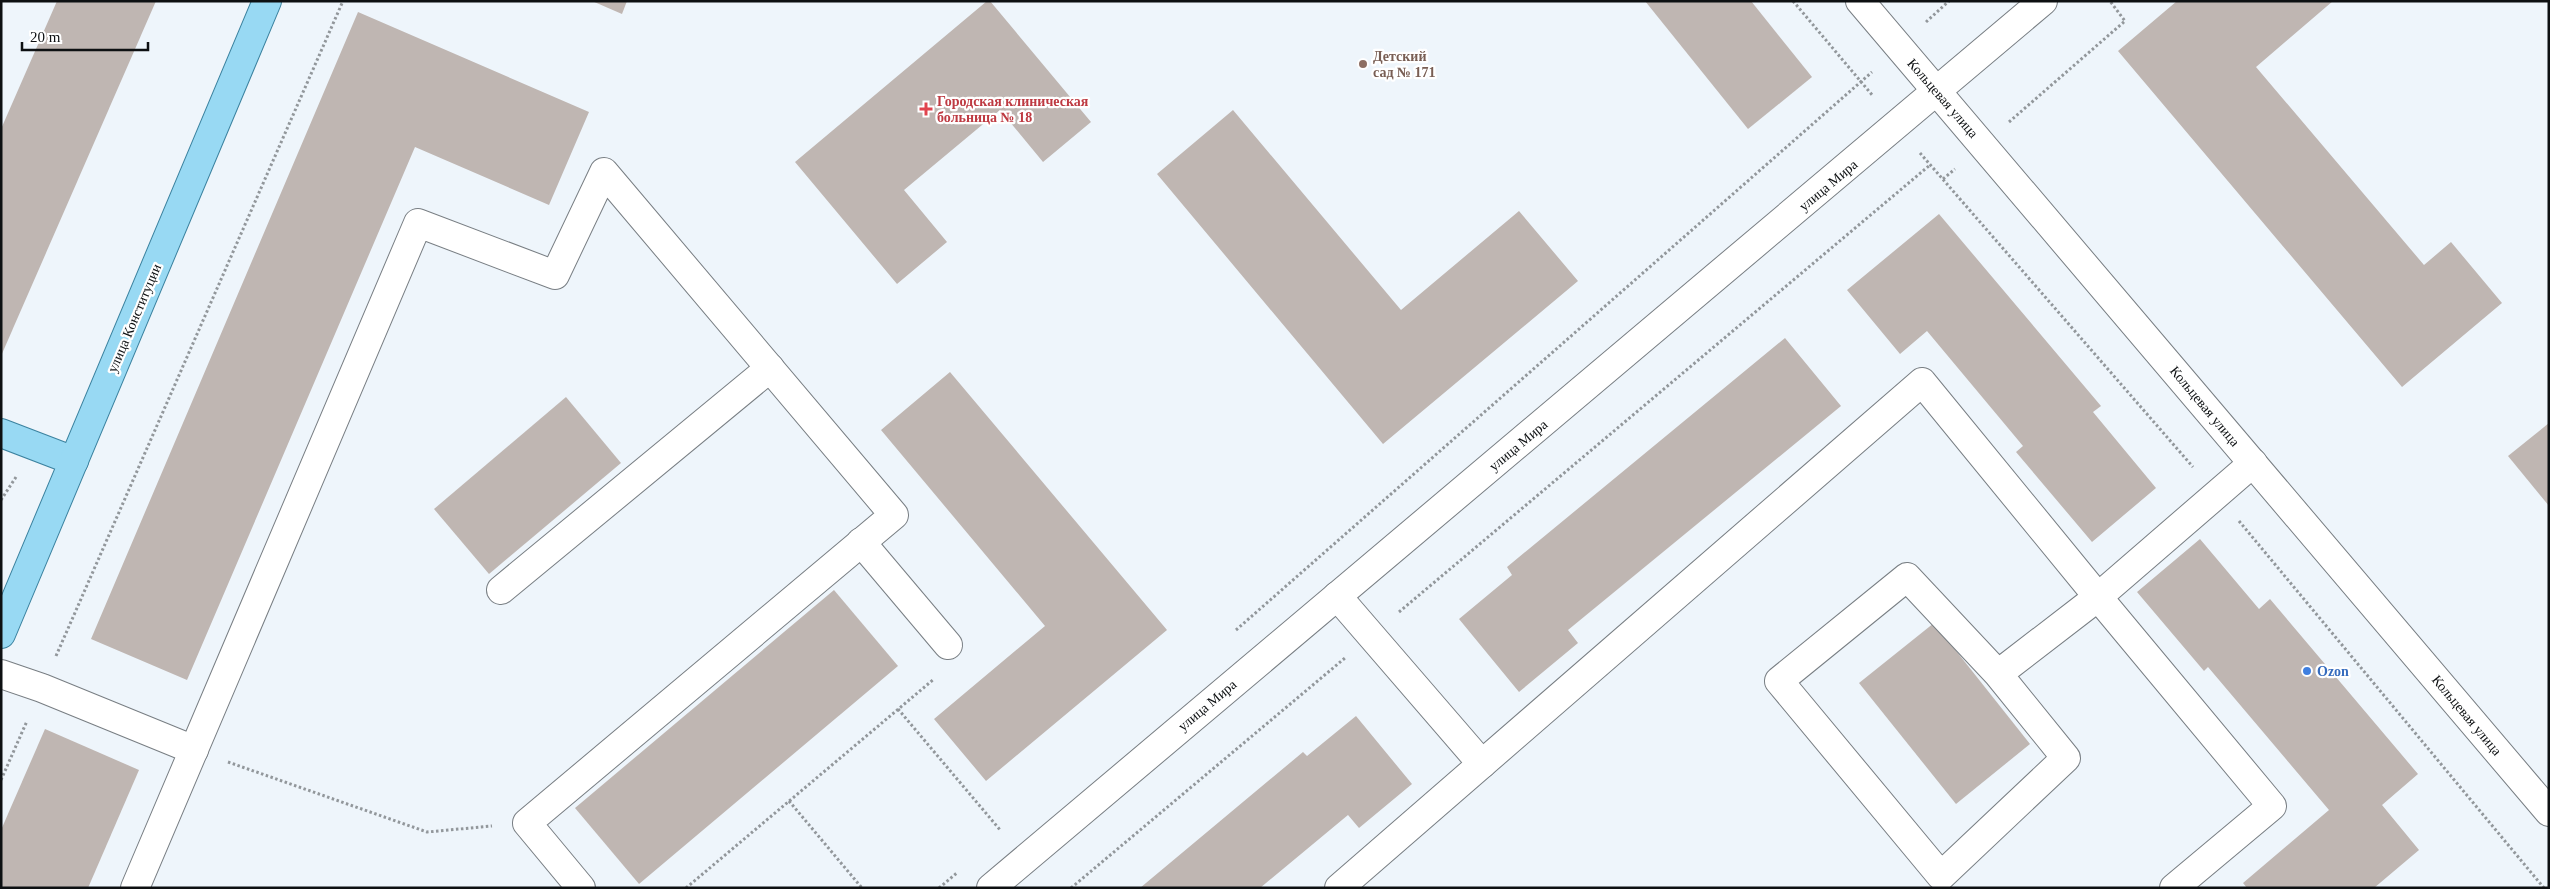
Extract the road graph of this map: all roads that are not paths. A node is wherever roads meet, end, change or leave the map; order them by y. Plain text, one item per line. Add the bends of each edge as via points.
1 (267, 1) edge
2 (1860, 1) edge
3 (2043, 1) edge
4 (1937, 91) junction
5 (770, 368) junction
6 (1, 433) edge
7 (74, 461) junction
8 (2252, 463) junction
9 (861, 542) junction
10 (501, 590) dead end
11 (1337, 596) junction
12 (2098, 598) junction
13 (1, 634) edge
14 (948, 645) road end
15 (1, 674) edge
16 (1998, 674) junction
17 (194, 750) junction
18 (1482, 764) junction
19 (2549, 812) edge
20 (136, 888) edge
21 (581, 888) edge
22 (991, 888) edge
23 (1339, 888) edge
24 (2174, 888) edge

1 - 7 main road, улица Конституции
2 - 4 street, Кольцевая улица
3 - 4 street, улица Мира
4 - 8 street, Кольцевая улица
4 - 11 street, улица Мира
5 - 9 street via 894,514
5 - 10 street
5 - 17 street via 604,172 555,275 418,223
6 - 7 main road
7 - 13 main road, улица Конституции
8 - 12 street
8 - 19 street, Кольцевая улица
9 - 14 street
9 - 21 street via 527,823
11 - 18 street
11 - 22 street, улица Мира
12 - 16 street
12 - 18 street via 1922,382
12 - 24 street via 2272,806
15 - 17 street
16 - 16 street via 1907,577 1779,681 1940,876 2066,758
17 - 20 street
18 - 23 street

